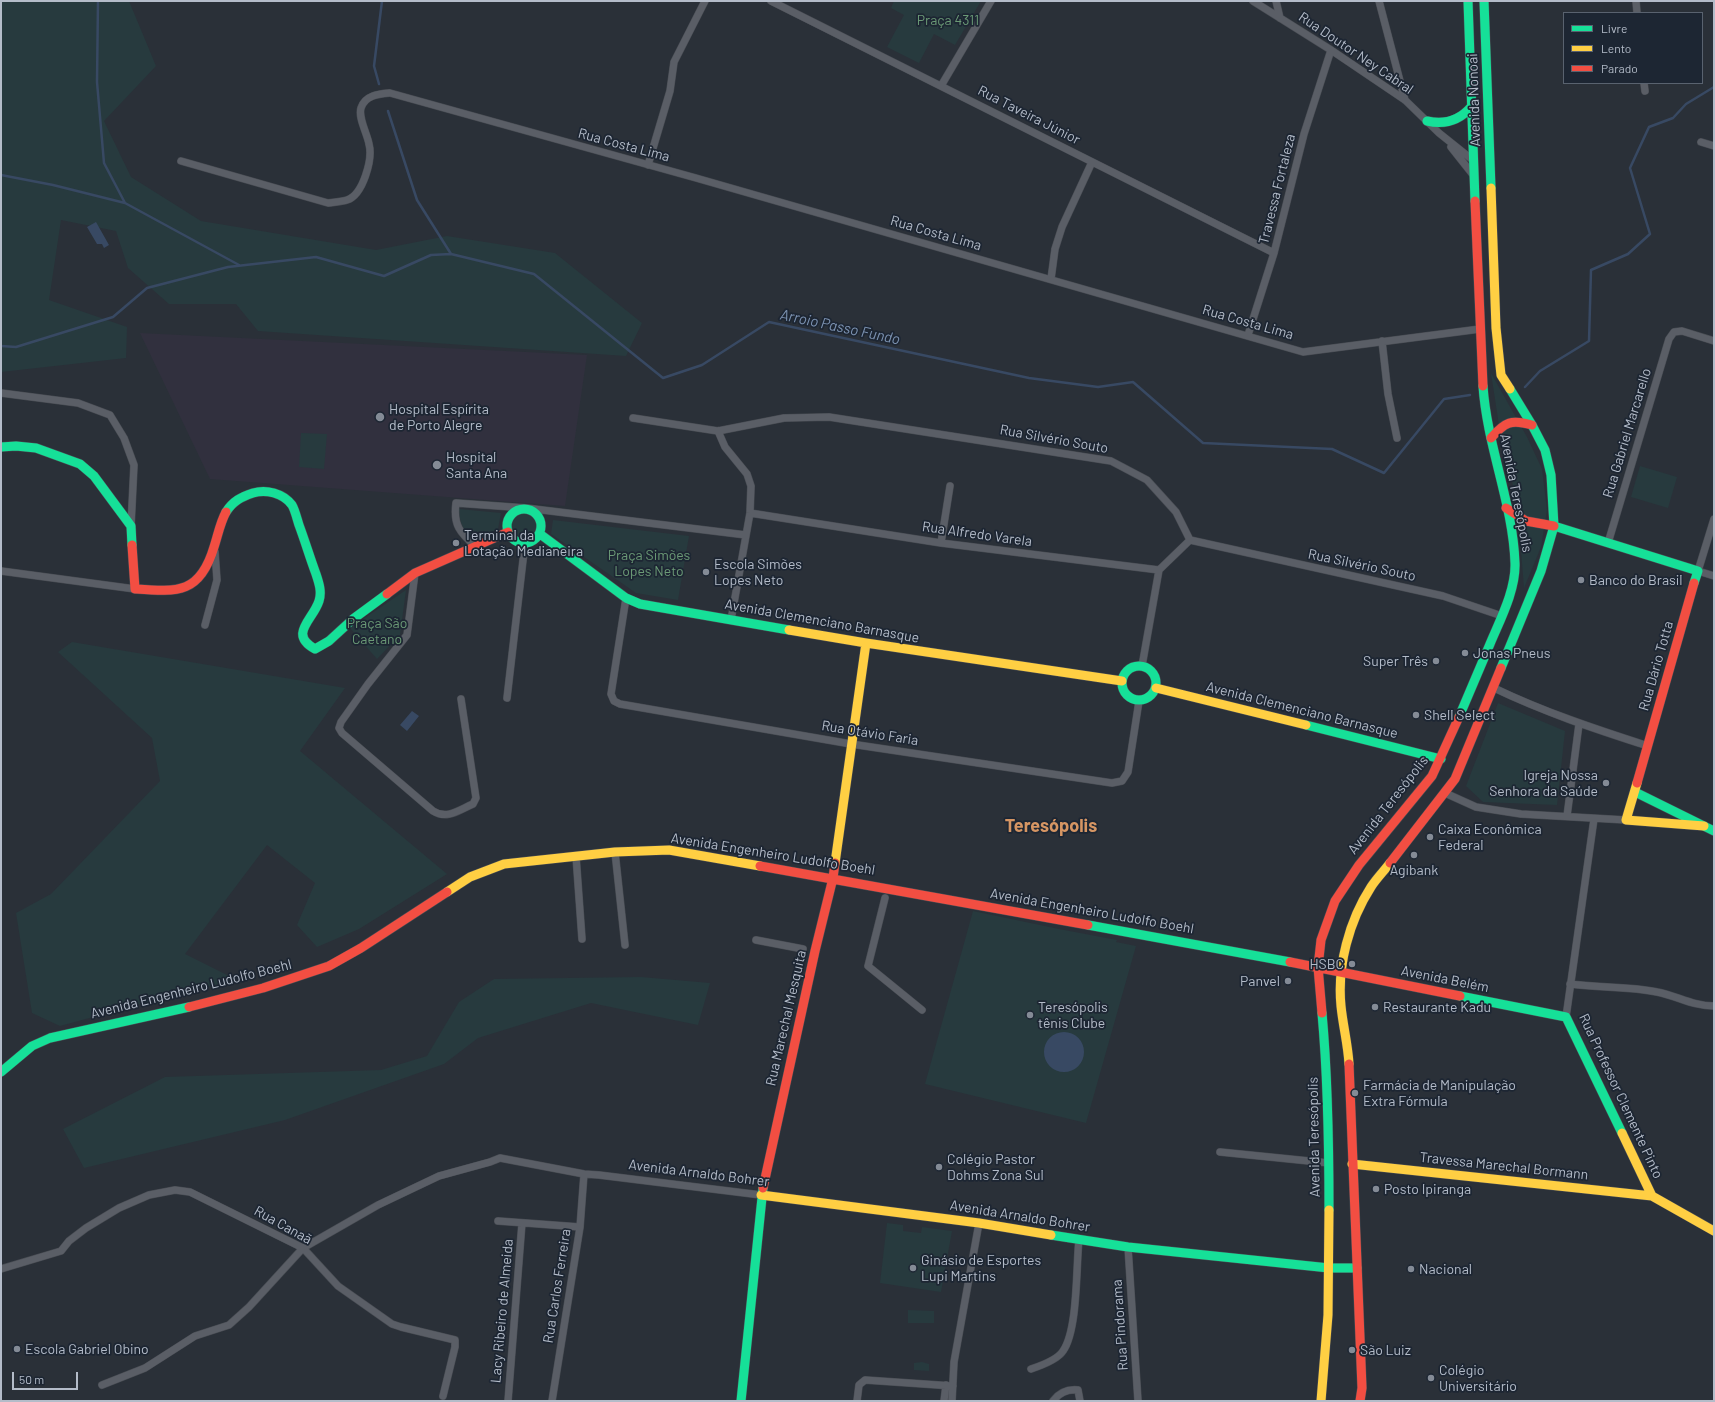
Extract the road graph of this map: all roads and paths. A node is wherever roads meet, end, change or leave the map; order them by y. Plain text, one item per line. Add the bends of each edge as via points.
1 (705, 1) edge
2 (771, 1) edge
3 (991, 1) edge
4 (1253, 1) edge
5 (1276, 1) edge
6 (1379, 1) edge
7 (1468, 1) edge
8 (1484, 1) edge
9 (1636, 1) edge
10 (1637, 12) edge
11 (1280, 18) junction
12 (1331, 50) junction
13 (1644, 84) edge
14 (941, 86) junction
15 (1645, 91) dead end
16 (1405, 100) junction
17 (1472, 107) junction
18 (1427, 121) junction
19 (1439, 133) junction
20 (1701, 142) dead end
21 (1714, 146) edge
22 (181, 161) dead end
23 (1474, 161) junction
24 (1092, 162) junction
25 (648, 165) junction
26 (1474, 176) junction
27 (1491, 197) junction
28 (1274, 254) junction
29 (1051, 279) junction
30 (1480, 329) junction
31 (1248, 335) junction
32 (1382, 341) junction
33 (1714, 341) edge
34 (1, 393) edge
35 (633, 418) dead end
36 (1532, 425) junction
37 (718, 431) junction
38 (1398, 438) dead end
39 (1491, 438) junction
40 (1, 448) edge
41 (950, 486) dead end
42 (526, 508) junction
43 (1506, 508) junction
44 (750, 513) junction
45 (1714, 518) edge
46 (131, 526) junction
47 (1554, 526) junction
48 (508, 532) junction
49 (540, 534) junction
50 (746, 535) junction
51 (1190, 540) junction
52 (526, 543) junction
53 (941, 543) junction
54 (1608, 543) junction
55 (476, 547) junction
56 (215, 552) junction
57 (1159, 570) junction
58 (1, 571) edge
59 (1698, 571) junction
60 (415, 573) junction
61 (1714, 576) edge
62 (135, 589) junction
63 (626, 598) junction
64 (1502, 616) junction
65 (731, 620) junction
66 (205, 625) dead end
67 (866, 643) junction
68 (1142, 666) junction
69 (1122, 681) junction
70 (1156, 688) junction
71 (1494, 688) junction
72 (507, 698) dead end
73 (461, 699) dead end
74 (1139, 701) junction
75 (1579, 724) junction
76 (851, 744) junction
77 (1648, 746) junction
78 (1441, 759) junction
79 (1635, 792) junction
80 (1445, 793) junction
81 (1567, 816) junction
82 (1594, 819) junction
83 (1626, 820) junction
84 (1704, 826) junction
85 (1714, 831) edge
86 (615, 852) junction
87 (576, 856) junction
88 (834, 878) junction
89 (884, 898) dead end
90 (582, 939) dead end
91 (756, 940) dead end
92 (625, 945) dead end
93 (803, 948) dead end
94 (1318, 967) junction
95 (1341, 972) junction
96 (1570, 984) junction
97 (1714, 1006) edge
98 (922, 1010) dead end
99 (1566, 1018) junction
100 (1, 1072) edge
101 (1220, 1152) dead end
102 (1328, 1163) junction
103 (1352, 1164) junction
104 (584, 1174) junction
105 (761, 1195) junction
106 (1652, 1196) junction
107 (498, 1221) dead end
108 (522, 1223) junction
109 (979, 1223) junction
110 (580, 1227) junction
111 (1714, 1231) edge
112 (1080, 1239) junction
113 (1128, 1247) junction
114 (303, 1248) junction
115 (1329, 1268) junction
116 (1357, 1268) junction
117 (1, 1269) edge
118 (1031, 1369) dead end
119 (102, 1385) dead end
120 (949, 1385) junction
121 (1362, 1388) junction
122 (443, 1396) dead end
123 (508, 1401) edge
124 (552, 1401) edge
125 (741, 1401) edge
126 (857, 1401) edge
127 (944, 1401) edge
128 (952, 1401) edge
129 (1053, 1401) edge
130 (1080, 1401) edge
131 (1138, 1401) edge
132 (1321, 1401) edge
133 (1360, 1401) edge
134 (1364, 1401) edge

1 - 25 street via 674,62 670,91
2 - 14 street, Rua Taveira Júnior
3 - 14 street
4 - 11 street, Rua Doutor Ney Cabral
5 - 11 street
6 - 16 street
7 - 17 street, Avenida Nonoai
8 - 27 street, Avenida Nonoai
9 - 10 street
11 - 12 street, Rua Doutor Ney Cabral
12 - 16 street, Rua Doutor Ney Cabral
12 - 28 street, Travessa Fortaleza via 1304,134
13 - 15 street
14 - 24 street, Rua Taveira Júnior
16 - 18 street, Rua Doutor Ney Cabral
17 - 18 street via 1462,117 1448,123
17 - 23 street, Avenida Nonoai
18 - 19 street, Rua Doutor Ney Cabral
19 - 23 street, Rua Doutor Ney Cabral
19 - 26 street, Rua Doutor Ney Cabral
20 - 21 street
22 - 25 street, Rua Costa Lima via 328,203 348,200 359,190 371,159 361,108 367,99 390,93
23 - 26 street, Avenida Teresópolis
23 - 27 street via 1482,170 1485,188
24 - 28 street, Rua Taveira Júnior
24 - 29 street via 1062,227 1055,249
25 - 29 street, Rua Costa Lima
26 - 30 street, Avenida Teresópolis
27 - 36 street, Avenida Teresópolis via 1496,328 1502,375
28 - 31 street, Travessa Fortaleza
29 - 31 street, Rua Costa Lima
30 - 32 street, Rua Costa Lima
30 - 39 street, Avenida Teresópolis via 1484,399
31 - 32 street, Rua Costa Lima via 1303,352
32 - 38 street via 1388,394
33 - 54 street, Rua Gabriel Marcarello via 1682,331 1674,332 1669,339
34 - 46 street via 78,403 110,415 124,438 134,465
35 - 37 street, Rua Silvério Souto
36 - 39 street via 1519,421 1508,422 1500,426
36 - 47 street, Avenida Teresópolis via 1544,450 1551,475
37 - 44 street via 725,447 748,474 751,486
37 - 51 street, Rua Silvério Souto via 784,418 829,417 1111,461 1148,480 1176,512
39 - 43 street, Avenida Teresópolis
40 - 46 street via 36,448 80,464 94,476
41 - 53 street
42 - 48 street via 510,515
42 - 49 street via 540,517
42 - 50 street
42 - 55 street via 456,503 454,515 458,527
43 - 47 street via 1526,521
43 - 64 street, Avenida Teresópolis via 1515,564 1512,585
44 - 50 street
44 - 53 street, Rua Alfredo Varela
45 - 59 street, Rua Dário Totta
46 - 62 street
47 - 54 street
47 - 71 street, Avenida Teresópolis via 1544,563
48 - 52 street via 515,540
48 - 55 street
49 - 52 street
49 - 63 street, Avenida Clemenciano Barnasque
50 - 65 street
51 - 57 street
51 - 64 street, Rua Silvério Souto via 1442,596
52 - 72 street
53 - 57 street, Rua Alfredo Varela
54 - 59 street
55 - 60 street
56 - 60 street via 219,528 234,501 247,494 268,491 285,498 292,505 319,583 321,595 318,605 302,636 304,642 315,648 329,641 353,619
56 - 62 street via 195,582 179,589
56 - 66 street via 217,580
57 - 68 street
58 - 62 street
59 - 61 street
59 - 77 street, Rua Dário Totta
60 - 73 street via 407,635 368,684 339,728 433,811 446,816 473,804 476,798
63 - 65 street, Avenida Clemenciano Barnasque via 640,604
63 - 76 street, Rua Otávio Faria via 611,694 614,701
64 - 78 street, Avenida Teresópolis
65 - 67 street, Avenida Clemenciano Barnasque
67 - 69 street, Avenida Clemenciano Barnasque
67 - 76 street, Rua Marechal Mesquita
68 - 69 street via 1133,666 1125,672
68 - 70 street via 1149,668 1154,674
69 - 74 street via 1123,690 1130,698
70 - 74 street via 1152,695
70 - 78 street, Avenida Clemenciano Barnasque
71 - 75 street
71 - 80 street, Avenida Teresópolis via 1455,779
74 - 76 street, Rua Otávio Faria via 1128,772 1122,781 1112,782
75 - 77 street
75 - 81 street
76 - 88 street, Rua Marechal Mesquita
77 - 79 street, Rua Dário Totta
78 - 94 street, Avenida Teresópolis via 1432,776 1359,865 1335,901 1321,940
79 - 83 street, Rua Dário Totta
79 - 84 street
80 - 81 street via 1476,807 1521,814
80 - 95 street, Avenida Teresópolis via 1371,887 1350,932
81 - 82 street
82 - 83 street
82 - 96 street, Rua Professor Clemente Pinto
83 - 84 street
84 - 85 street
86 - 87 street, Avenida Engenheiro Ludolfo Boehl
86 - 88 street, Avenida Engenheiro Ludolfo Boehl via 669,850
86 - 92 street
87 - 90 street
87 - 100 street, Avenida Engenheiro Ludolfo Boehl via 504,864 470,877 329,966 263,988 158,1015 50,1038 32,1046
88 - 94 street, Avenida Engenheiro Ludolfo Boehl
88 - 105 street, Rua Marechal Mesquita
89 - 98 street via 868,966
91 - 93 street
94 - 95 street, Avenida Belém
94 - 102 street, Avenida Teresópolis via 1327,1065
95 - 99 street, Avenida Belém
95 - 103 street, Avenida Teresópolis via 1341,1006 1351,1088
96 - 97 street via 1656,992 1700,1006
96 - 99 street, Rua Professor Clemente Pinto
99 - 106 street, Rua Professor Clemente Pinto
101 - 102 street
102 - 115 street, Avenida Teresópolis
103 - 106 street, Travessa Marechal Bormann
103 - 116 street, Avenida Teresópolis
104 - 105 street, Avenida Arnaldo Bohrer
104 - 110 street, Rua Carlos Ferreira
104 - 114 street, Avenida Arnaldo Bohrer via 500,1158 439,1176 378,1205
105 - 109 street, Avenida Arnaldo Bohrer
105 - 125 street, Rua Marechal Mesquita
106 - 111 street, Rua Professor Clemente Pinto
107 - 108 street
108 - 110 street
108 - 123 street, Lacy Ribeiro de Almeida
109 - 112 street, Avenida Arnaldo Bohrer
109 - 120 street
110 - 124 street, Rua Carlos Ferreira
112 - 113 street, Avenida Arnaldo Bohrer
112 - 118 street via 1069,1340 1062,1353
113 - 115 street, Avenida Arnaldo Bohrer
113 - 131 street, Rua Pindorama
114 - 117 street, Rua Canaã via 190,1192 175,1190 149,1195 119,1208 69,1241 61,1251
114 - 119 street, Avenida Arnaldo Bohrer via 229,1325 195,1336 146,1368
114 - 122 street, Rua Canaã via 338,1286 392,1324 455,1340
115 - 116 street, Avenida Arnaldo Bohrer
115 - 132 street, Avenida Teresópolis
116 - 121 street, Avenida Teresópolis
120 - 126 street via 866,1380 859,1385
120 - 127 street
120 - 128 street
121 - 133 street
121 - 134 street, Avenida Teresópolis
129 - 130 street via 1071,1389 1078,1390

